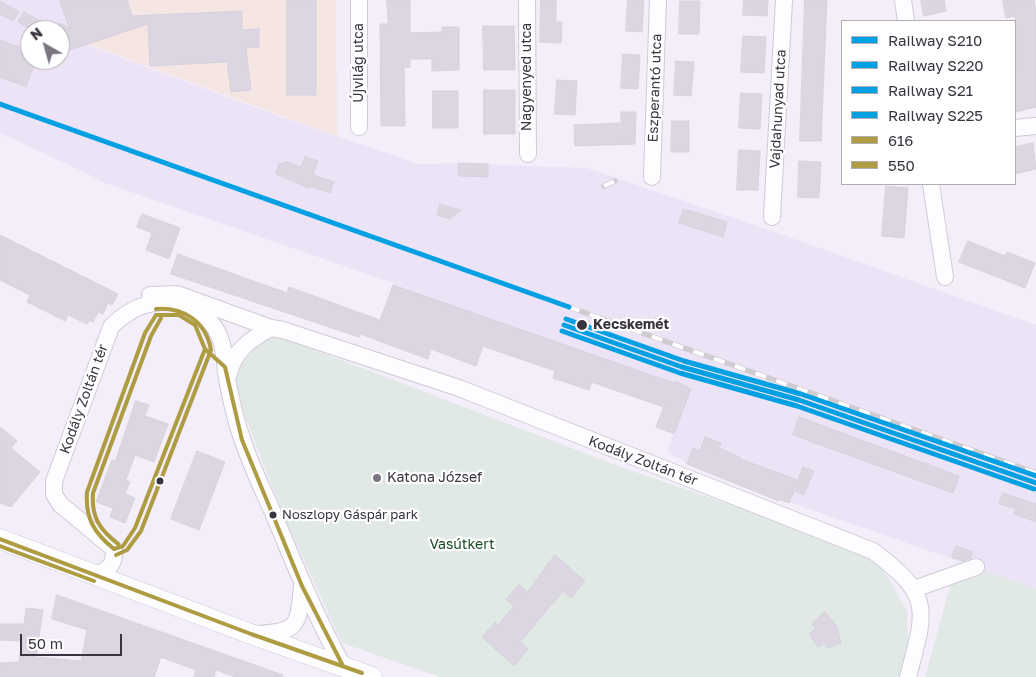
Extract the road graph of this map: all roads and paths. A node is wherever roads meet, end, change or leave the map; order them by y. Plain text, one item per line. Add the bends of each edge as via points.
1 (359, 0) edge
2 (527, 0) edge
3 (658, 0) edge
4 (784, 0) edge
5 (903, 0) edge
6 (906, 20) edge
7 (1036, 126) edge
8 (359, 127) dead end
9 (1016, 128) edge
10 (528, 154) dead end
11 (652, 177) dead end
12 (932, 185) edge
13 (772, 217) dead end
14 (945, 277) dead end
15 (150, 295) junction
16 (192, 308) junction
17 (221, 311) junction
18 (271, 328) junction
19 (227, 374) junction
20 (68, 412) dead end
21 (0, 539) edge
22 (976, 567) dead end
23 (96, 575) junction
24 (302, 586) junction
25 (914, 589) junction
26 (251, 634) junction
27 (343, 672) edge
28 (372, 677) edge
29 (908, 677) edge

1 - 8 street, Újvilág utca
2 - 10 street, Nagyenyed utca
3 - 11 street, Eszperantó utca
4 - 13 street, Vajdahunyad utca
5 - 6 street
7 - 9 street
12 - 14 street
15 - 16 street, Kodály Zoltán tér via 167,297
15 - 17 street, Kodály Zoltán tér via 177,294
15 - 20 street, Kodály Zoltán tér via 126,304 106,321 98,333
16 - 17 street, Kodály Zoltán tér
16 - 19 street, Kodály Zoltán tér via 217,332
16 - 23 street, Kodály Zoltán tér via 155,302 135,308 119,318 106,336 54,481 54,494 60,504 114,549 115,560 108,570
17 - 18 street, Kodály Zoltán tér
18 - 19 street via 238,351
18 - 25 street, Kodály Zoltán tér via 459,388 873,551 906,577
19 - 24 street via 241,438
21 - 23 street
22 - 25 street
23 - 26 street
24 - 26 street via 298,618 292,627 282,632
24 - 27 street
25 - 29 street, Kodály Zoltán tér via 923,623
26 - 27 street
27 - 28 street

